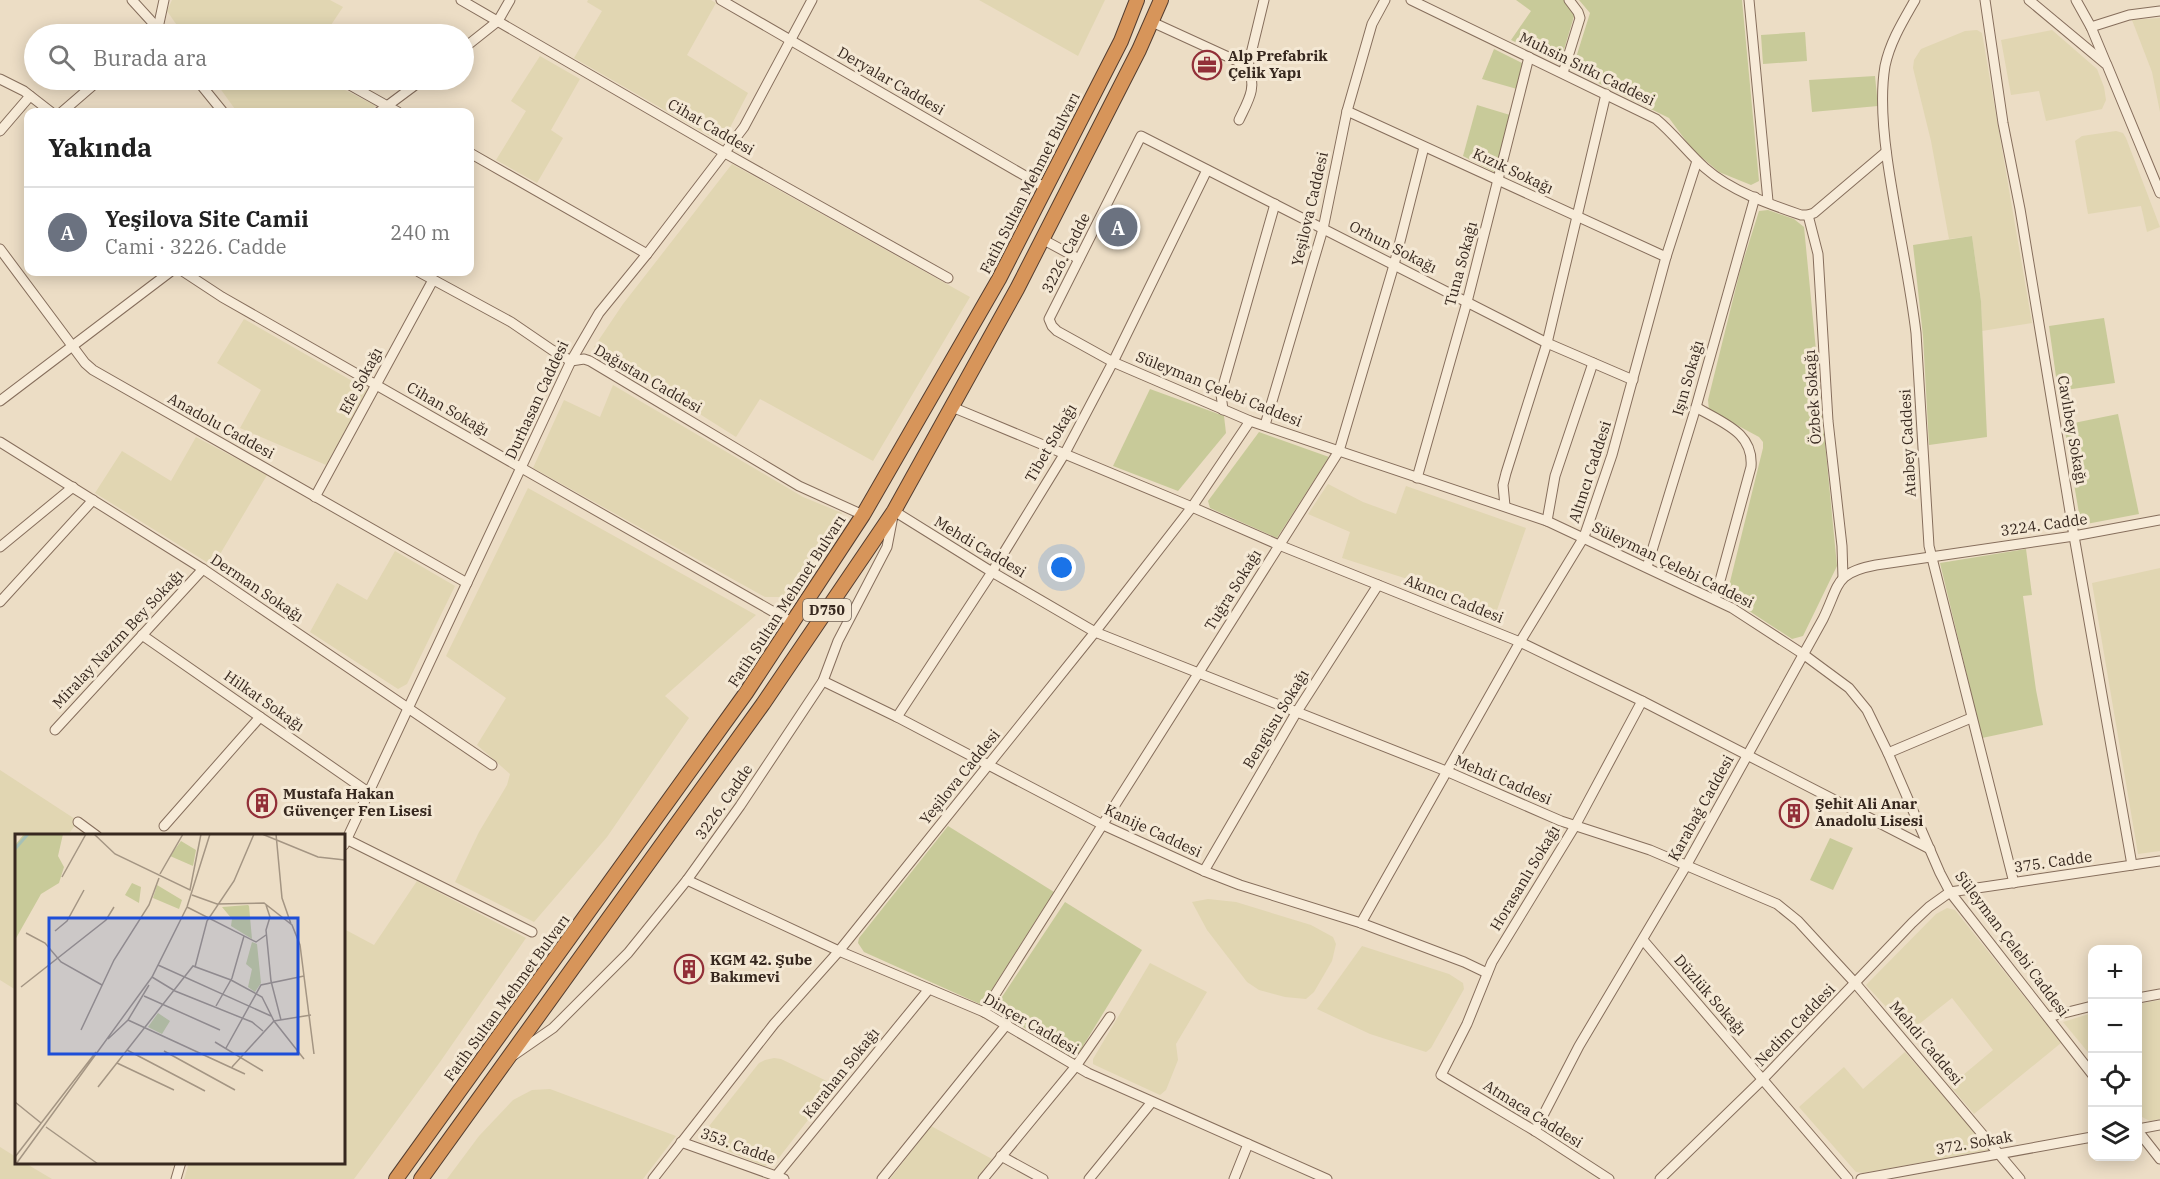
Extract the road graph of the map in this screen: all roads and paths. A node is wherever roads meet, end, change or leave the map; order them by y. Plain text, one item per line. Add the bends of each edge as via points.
1 (132, 0) edge
2 (164, 0) edge
3 (462, 0) edge
4 (510, 0) edge
5 (721, 0) edge
6 (812, 0) edge
7 (1137, 0) edge
8 (1161, 0) edge
9 (1263, 0) edge
10 (1385, 0) edge
11 (1411, 0) edge
12 (1569, 0) edge
13 (1749, 0) edge
14 (1915, 0) edge
15 (1985, 0) edge
16 (2029, 0) edge
17 (2076, 0) edge
18 (2160, 11) edge
19 (498, 21) junction
20 (1152, 21) junction
21 (154, 24) edge
22 (161, 24) edge
23 (2091, 27) junction
24 (474, 40) edge
25 (790, 40) junction
26 (1529, 57) junction
27 (2107, 65) junction
28 (1248, 66) junction
29 (1563, 73) junction
30 (0, 79) edge
31 (87, 90) edge
32 (205, 90) edge
33 (358, 90) edge
34 (409, 90) edge
35 (1606, 94) junction
36 (30, 96) junction
37 (387, 106) junction
38 (46, 108) edge
39 (67, 108) edge
40 (220, 108) edge
41 (384, 108) edge
42 (391, 108) edge
43 (1347, 111) junction
44 (1239, 120) dead end
45 (0, 131) edge
46 (1141, 136) joint
47 (1424, 147) junction
48 (1886, 152) junction
49 (726, 153) junction
50 (474, 155) edge
51 (1697, 161) junction
52 (1207, 170) junction
53 (1499, 181) junction
54 (1046, 188) junction
55 (2160, 193) edge
56 (1755, 197) junction
57 (1768, 201) junction
58 (1275, 204) junction
59 (1808, 215) junction
60 (1577, 217) junction
61 (1323, 229) junction
62 (1042, 239) junction
63 (0, 249) edge
64 (647, 254) junction
65 (1666, 257) junction
66 (1079, 259) junction
67 (1394, 265) junction
68 (165, 276) edge
69 (190, 276) edge
70 (426, 276) edge
71 (948, 278) dead end
72 (433, 280) junction
73 (1467, 302) junction
74 (1049, 319) joint
75 (1547, 343) junction
76 (72, 346) junction
77 (571, 361) junction
78 (1113, 362) junction
79 (1593, 363) junction
80 (1633, 380) junction
81 (376, 384) junction
82 (0, 401) edge
83 (952, 407) junction
84 (1696, 407) junction
85 (1223, 410) junction
86 (1250, 421) junction
87 (1265, 425) junction
88 (0, 442) edge
89 (1339, 451) junction
90 (1065, 453) junction
91 (521, 469) junction
92 (1417, 478) junction
93 (73, 488) junction
94 (315, 497) junction
95 (93, 500) junction
96 (1505, 506) junction
97 (1192, 507) junction
98 (894, 511) junction
99 (863, 515) junction
100 (2160, 520) edge
101 (1547, 521) junction
102 (2074, 536) junction
103 (1584, 537) junction
104 (1279, 545) junction
105 (0, 547) edge
106 (1931, 556) junction
107 (1647, 567) junction
108 (203, 569) junction
109 (992, 572) junction
110 (1843, 578) junction
111 (467, 583) junction
112 (1378, 585) junction
113 (1715, 599) junction
114 (0, 602) edge
115 (793, 623) junction
116 (1095, 632) junction
117 (142, 635) junction
118 (1520, 642) junction
119 (1803, 654) junction
120 (1197, 673) junction
121 (823, 681) junction
122 (1642, 701) junction
123 (407, 709) junction
124 (1296, 713) junction
125 (260, 717) junction
126 (897, 717) junction
127 (1971, 718) junction
128 (55, 730) dead end
129 (1888, 753) junction
130 (1748, 755) junction
131 (492, 765) dead end
132 (990, 765) junction
133 (1446, 771) junction
134 (369, 792) junction
135 (78, 822) dead end
136 (1103, 825) junction
137 (164, 826) dead end
138 (1575, 826) junction
139 (94, 834) edge
140 (345, 842) edge
141 (1930, 849) junction
142 (2160, 861) edge
143 (2132, 865) junction
144 (1686, 866) junction
145 (1204, 871) junction
146 (687, 880) junction
147 (2014, 883) junction
148 (1950, 892) junction
149 (1361, 923) junction
150 (532, 932) dead end
151 (1643, 940) junction
152 (839, 951) junction
153 (1487, 973) junction
154 (1856, 984) junction
155 (929, 989) junction
156 (2160, 994) edge
157 (2142, 997) edge
158 (2088, 1007) edge
159 (984, 1012) junction
160 (1110, 1017) dead end
161 (2048, 1017) junction
162 (1007, 1024) junction
163 (507, 1060) junction
164 (1076, 1066) junction
165 (2088, 1069) edge
166 (1441, 1075) joint
167 (1763, 1079) junction
168 (1151, 1102) junction
169 (2160, 1125) edge
170 (2142, 1129) edge
171 (1534, 1131) junction
172 (2142, 1135) edge
173 (2088, 1138) edge
174 (681, 1142) junction
175 (1248, 1144) junction
176 (1998, 1154) junction
177 (1001, 1156) junction
178 (2160, 1159) edge
179 (180, 1164) edge
180 (408, 1164) junction
181 (422, 1178) edge
182 (780, 1178) edge
183 (176, 1179) edge
184 (387, 1179) edge
185 (396, 1179) edge
186 (653, 1179) edge
187 (882, 1179) edge
188 (983, 1179) edge
189 (1043, 1179) edge
190 (1089, 1179) edge
191 (1234, 1179) edge
192 (1327, 1179) edge
193 (1609, 1179) edge
194 (1660, 1179) edge
195 (1848, 1179) edge
196 (1861, 1179) edge
197 (2020, 1179) edge

1 - 21 street
2 - 22 street
3 - 19 street, Cihat Caddesi
4 - 19 street
5 - 25 street, Deryalar Caddesi
6 - 25 street, Durhasan Caddesi
7 - 54 highway, Fatih Sultan Mehmet Bulvarı / D750 via 1121,41
8 - 20 highway, D750
9 - 28 street
10 - 43 street, Yeşilova Caddesi via 1372,24
11 - 26 street, Muhsin Sıtkı Caddesi
12 - 29 street via 1580,18
13 - 57 street
14 - 48 street, Atabey Caddesi via 1891,45 1886,65 1882,100
15 - 102 street, Cavlıbey Sokağı
16 - 27 street
17 - 23 street
18 - 23 street via 2129,15
19 - 24 street
19 - 49 street, Cihat Caddesi
20 - 28 street
20 - 62 highway, D750
23 - 27 street
25 - 49 street, Durhasan Caddesi via 755,108
25 - 54 street, Deryalar Caddesi
26 - 29 street, Muhsin Sıtkı Caddesi
26 - 53 street, Tuna Sokağı
27 - 55 street
28 - 44 street via 1252,88
29 - 35 street, Muhsin Sıtkı Caddesi
30 - 36 street
31 - 39 street
32 - 40 street
33 - 37 street
34 - 37 street
35 - 51 street, Muhsin Sıtkı Caddesi via 1656,119
35 - 60 street
36 - 38 street
36 - 45 street
37 - 41 street
37 - 42 street
43 - 47 street, Kızık Sokağı
43 - 61 street, Yeşilova Caddesi
46 - 52 street, Orhun Sokağı
46 - 66 street, 3226. Cadde
47 - 53 street, Kızık Sokağı
47 - 67 street, Tuğra Sokağı
48 - 59 street
48 - 106 street, Atabey Caddesi via 1916,333
49 - 64 street, Durhasan Caddesi
49 - 71 street, Cihat Caddesi
50 - 64 street
51 - 56 street, Muhsin Sıtkı Caddesi via 1722,181
51 - 65 street, Altıncı Caddesi
52 - 58 street, Orhun Sokağı
52 - 78 street, Tibet Sokağı
53 - 60 street, Kızık Sokağı
53 - 73 street, Tuna Sokağı
54 - 99 highway, Fatih Sultan Mehmet Bulvarı / D750 via 999,279
56 - 57 street, Muhsin Sıtkı Caddesi
56 - 84 street, Işın Sokağı
57 - 59 street, Muhsin Sıtkı Caddesi
58 - 61 street, Orhun Sokağı
58 - 85 street via 1222,386
59 - 110 street, Özbek Sokağı via 1818,254
60 - 65 street, Kızık Sokağı
60 - 75 street
61 - 67 street, Orhun Sokağı
61 - 87 street, Yeşilova Caddesi
62 - 66 street
62 - 83 highway, D750
63 - 76 street, Anadolu Caddesi
64 - 77 street, Durhasan Caddesi via 599,313
65 - 80 street, Altıncı Caddesi
66 - 74 street, 3226. Cadde
67 - 73 street, Orhun Sokağı
67 - 89 street, Tuğra Sokağı
68 - 76 street
69 - 81 street, Cihan Sokağı
70 - 72 street, Dağıstan Caddesi
72 - 77 street, Dağıstan Caddesi via 511,322
72 - 81 street, Efe Sokağı
73 - 75 street, Orhun Sokağı
73 - 92 street, Tuna Sokağı
74 - 78 street, Süleyman Çelebi Caddesi via 1057,331
75 - 79 street, Orhun Sokağı
75 - 96 street via 1506,473
76 - 82 street
76 - 94 street, Anadolu Caddesi via 85,363 106,379
77 - 91 street, Durhasan Caddesi
77 - 99 street, Dağıstan Caddesi via 590,361 799,486
78 - 85 street, Süleyman Çelebi Caddesi
78 - 90 street, Tibet Sokağı
79 - 80 street, Orhun Sokağı
79 - 101 street via 1555,476
80 - 103 street, Altıncı Caddesi
81 - 91 street, Cihan Sokağı
81 - 94 street, Efe Sokağı
83 - 90 street, Akıncı Caddesi
83 - 98 highway, D750
84 - 107 street, Işın Sokağı
84 - 113 street via 1745,438 1752,456
85 - 86 street, Süleyman Çelebi Caddesi
86 - 87 street, Süleyman Çelebi Caddesi
86 - 97 street, Yeşilova Caddesi
87 - 89 street, Süleyman Çelebi Caddesi
88 - 93 street, Derman Sokağı
89 - 92 street, Süleyman Çelebi Caddesi
89 - 104 street, Tuğra Sokağı
90 - 97 street, Akıncı Caddesi
90 - 109 street, Tibet Sokağı
91 - 111 street, Durhasan Caddesi
91 - 115 street, Cihan Sokağı
92 - 96 street, Süleyman Çelebi Caddesi
93 - 95 street, Derman Sokağı
93 - 105 street
94 - 111 street, Anadolu Caddesi
95 - 108 street, Derman Sokağı
95 - 114 street
96 - 101 street, Süleyman Çelebi Caddesi
97 - 104 street, Akıncı Caddesi
97 - 116 street, Yeşilova Caddesi
98 - 109 street, Mehdi Caddesi
98 - 121 street, 3226. Cadde via 887,547 838,641
98 - 163 highway, D750 via 763,704
99 - 115 highway, Fatih Sultan Mehmet Bulvarı / D750
100 - 102 street, 3224. Cadde
101 - 103 street, Süleyman Çelebi Caddesi
102 - 106 street, 3224. Cadde
102 - 143 street, Cavlıbey Sokağı
103 - 107 street, Süleyman Çelebi Caddesi
103 - 118 street, Altıncı Caddesi
104 - 112 street, Akıncı Caddesi
104 - 120 street, Tuğra Sokağı
106 - 110 street via 1861,568
106 - 127 street, Atabey Caddesi
107 - 113 street, Süleyman Çelebi Caddesi
108 - 117 street, Miralay Nazım Bey Sokağı
108 - 123 street, Derman Sokağı
109 - 116 street, Mehdi Caddesi
109 - 126 street, Tibet Sokağı
110 - 119 street, Karabağ Caddesi
111 - 123 street, Durhasan Caddesi
112 - 118 street, Akıncı Caddesi
112 - 124 street, Bengüsu Sokağı
113 - 119 street, Süleyman Çelebi Caddesi
115 - 180 highway, Fatih Sultan Mehmet Bulvarı / D750
116 - 120 street, Mehdi Caddesi
116 - 132 street, Yeşilova Caddesi
117 - 125 street, Hilkat Sokağı
117 - 128 street, Miralay Nazım Bey Sokağı
118 - 122 street, Akıncı Caddesi
118 - 133 street, Altıncı Caddesi
119 - 129 street, Süleyman Çelebi Caddesi via 1859,699
119 - 130 street, Karabağ Caddesi
120 - 124 street, Mehdi Caddesi
120 - 136 street, Tuğra Sokağı
121 - 126 street, Kanije Caddesi
121 - 146 street, 3226. Cadde
122 - 130 street, Akıncı Caddesi
122 - 138 street, Horasanlı Sokağı
123 - 131 street, Derman Sokağı
123 - 134 street, Durhasan Caddesi
124 - 133 street, Mehdi Caddesi
124 - 145 street, Bengüsu Sokağı
125 - 134 street, Hilkat Sokağı
125 - 137 street
126 - 132 street, Kanije Caddesi
127 - 129 street
127 - 147 street, Atabey Caddesi
129 - 141 street, Süleyman Çelebi Caddesi
130 - 141 street, Akıncı Caddesi
130 - 144 street, Karabağ Caddesi
132 - 136 street, Kanije Caddesi
132 - 152 street, Yeşilova Caddesi
133 - 138 street, Mehdi Caddesi
133 - 149 street, Altıncı Caddesi
134 - 140 street, Durhasan Caddesi
135 - 139 street
136 - 145 street, Kanije Caddesi
136 - 159 street, Tuğra Sokağı
138 - 144 street, Mehdi Caddesi
138 - 153 street, Horasanlı Sokağı
140 - 150 street
141 - 148 street, Süleyman Çelebi Caddesi
142 - 143 street, 375. Cadde
143 - 147 street, 375. Cadde
144 - 151 street, Karabağ Caddesi
144 - 154 street, Mehdi Caddesi via 1777,904
145 - 149 street, Kanije Caddesi
146 - 152 street, Dinçer Caddesi
146 - 163 street, 3226. Cadde via 628,953 582,1001 553,1028
147 - 148 street, 375. Cadde
148 - 154 street, Nedim Caddesi via 1912,923
148 - 161 street, Süleyman Çelebi Caddesi
149 - 153 street, Kanije Caddesi
151 - 167 street, Düzlük Sokağı
151 - 171 street, Karabağ Caddesi
152 - 155 street, Dinçer Caddesi
152 - 174 street, Yeşilova Caddesi via 789,1006
153 - 166 street, Horasanlı Sokağı via 1471,1016
154 - 167 street, Nedim Caddesi
154 - 176 street, Mehdi Caddesi
155 - 159 street, Dinçer Caddesi
155 - 182 street, Karahan Sokağı
156 - 157 street
158 - 161 street
159 - 162 street, Dinçer Caddesi
160 - 164 street
161 - 165 street, Süleyman Çelebi Caddesi
162 - 164 street, Dinçer Caddesi
162 - 187 street
163 - 181 highway, D750
164 - 168 street, Dinçer Caddesi
164 - 177 street
166 - 171 street, Atmaca Caddesi
167 - 194 street, Nedim Caddesi
167 - 195 street, Düzlük Sokağı
168 - 175 street, Dinçer Caddesi
168 - 190 street
169 - 170 street
171 - 193 street, Atmaca Caddesi
172 - 178 street
173 - 176 street, 372. Sokak
174 - 182 street, 353. Cadde
174 - 186 street, Yeşilova Caddesi
175 - 191 street
175 - 192 street, Dinçer Caddesi
176 - 196 street, 372. Sokak
176 - 197 street, Mehdi Caddesi
177 - 188 street
177 - 189 street
179 - 183 street
180 - 184 highway
180 - 185 highway, Fatih Sultan Mehmet Bulvarı / D750

